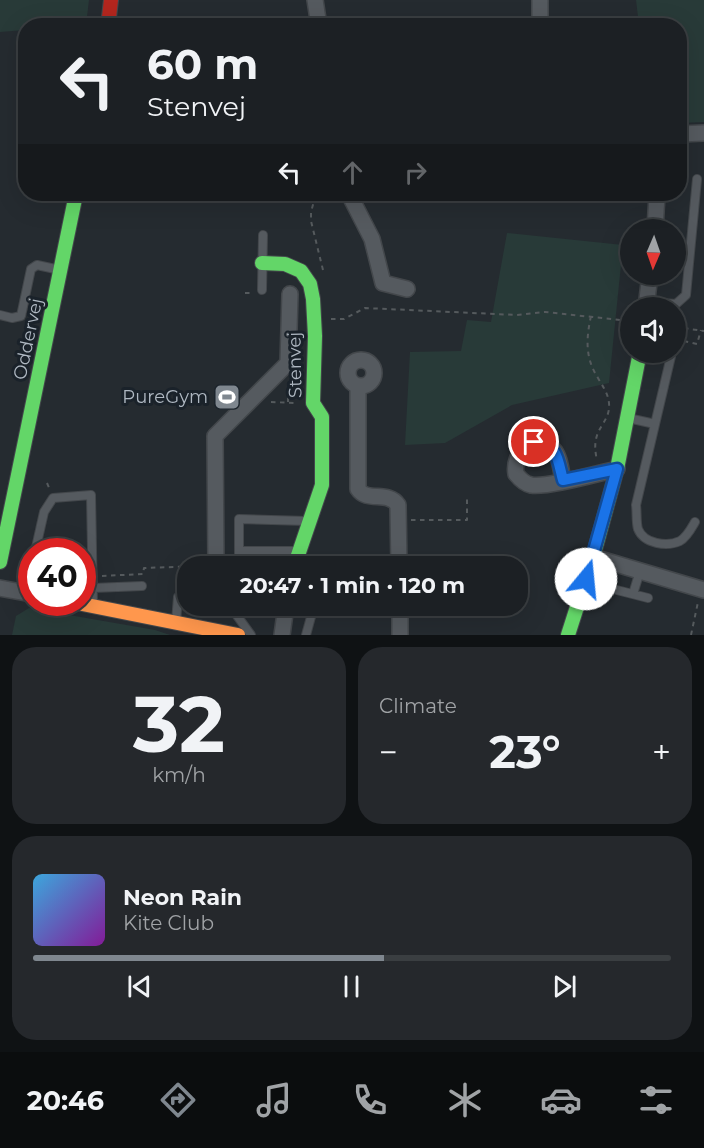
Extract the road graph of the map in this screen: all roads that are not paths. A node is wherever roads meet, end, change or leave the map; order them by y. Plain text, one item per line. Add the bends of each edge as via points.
1 (111, 0) edge
2 (315, 0) edge
3 (540, 0) edge
4 (109, 18) edge
5 (318, 18) edge
6 (540, 18) edge
7 (704, 133) edge
8 (687, 134) edge
9 (697, 179) dead end
10 (75, 201) edge
11 (353, 201) edge
12 (657, 201) edge
13 (656, 219) edge
14 (262, 235) dead end
15 (262, 263) junction
16 (60, 270) junction
17 (407, 289) dead end
18 (262, 290) dead end
19 (290, 294) dead end
20 (684, 297) edge
21 (0, 315) edge
22 (638, 363) edge
23 (669, 363) edge
24 (358, 386) dead end
25 (628, 418) junction
26 (655, 424) junction
27 (617, 469) junction
28 (563, 480) dead end
29 (309, 521) junction
30 (695, 522) dead end
31 (38, 538) edge
32 (92, 538) edge
33 (239, 551) junction
34 (299, 551) junction
35 (216, 556) edge
36 (239, 556) edge
37 (297, 556) edge
38 (399, 556) edge
39 (593, 557) junction
40 (0, 562) edge
41 (640, 571) junction
42 (96, 582) edge
43 (142, 586) dead end
44 (605, 587) dead end
45 (0, 588) edge
46 (703, 589) edge
47 (18, 591) edge
48 (633, 594) junction
49 (648, 598) dead end
50 (96, 607) edge
51 (177, 610) edge
52 (237, 616) edge
53 (285, 616) edge
54 (311, 616) edge
55 (400, 616) edge
56 (176, 624) junction
57 (238, 635) edge
58 (251, 635) edge
59 (282, 635) edge
60 (306, 635) edge
61 (400, 635) edge
62 (568, 635) edge

1 - 4 street
2 - 5 street
3 - 6 street
7 - 8 street
9 - 20 lane
10 - 16 street, Oddervej
11 - 17 street via 372,239 383,284
12 - 13 street
14 - 15 lane
15 - 18 lane
15 - 29 street, Stenvej via 284,263 296,268 307,277 315,299 313,403 322,417 321,485
16 - 21 lane via 37,265 31,269 21,316
16 - 40 street, Oddervej
19 - 35 street via 288,363 215,436
22 - 25 street
23 - 26 lane
24 - 38 street via 358,489 365,495 395,501 399,510
25 - 26 lane
25 - 27 street
26 - 30 lane via 636,505 638,530 651,542 670,543 683,539
27 - 28 street
27 - 39 street
29 - 33 lane via 239,519
29 - 34 street, Stenvej
31 - 32 lane via 44,512 53,498 91,495
33 - 34 lane
33 - 36 lane
34 - 37 street, Stenvej
39 - 41 street
39 - 62 street
41 - 46 street
41 - 48 lane
42 - 43 lane
44 - 48 lane
45 - 47 street
48 - 49 lane
50 - 56 street
51 - 56 lane
52 - 58 lane
53 - 59 street
54 - 60 lane
55 - 61 street
56 - 57 street

